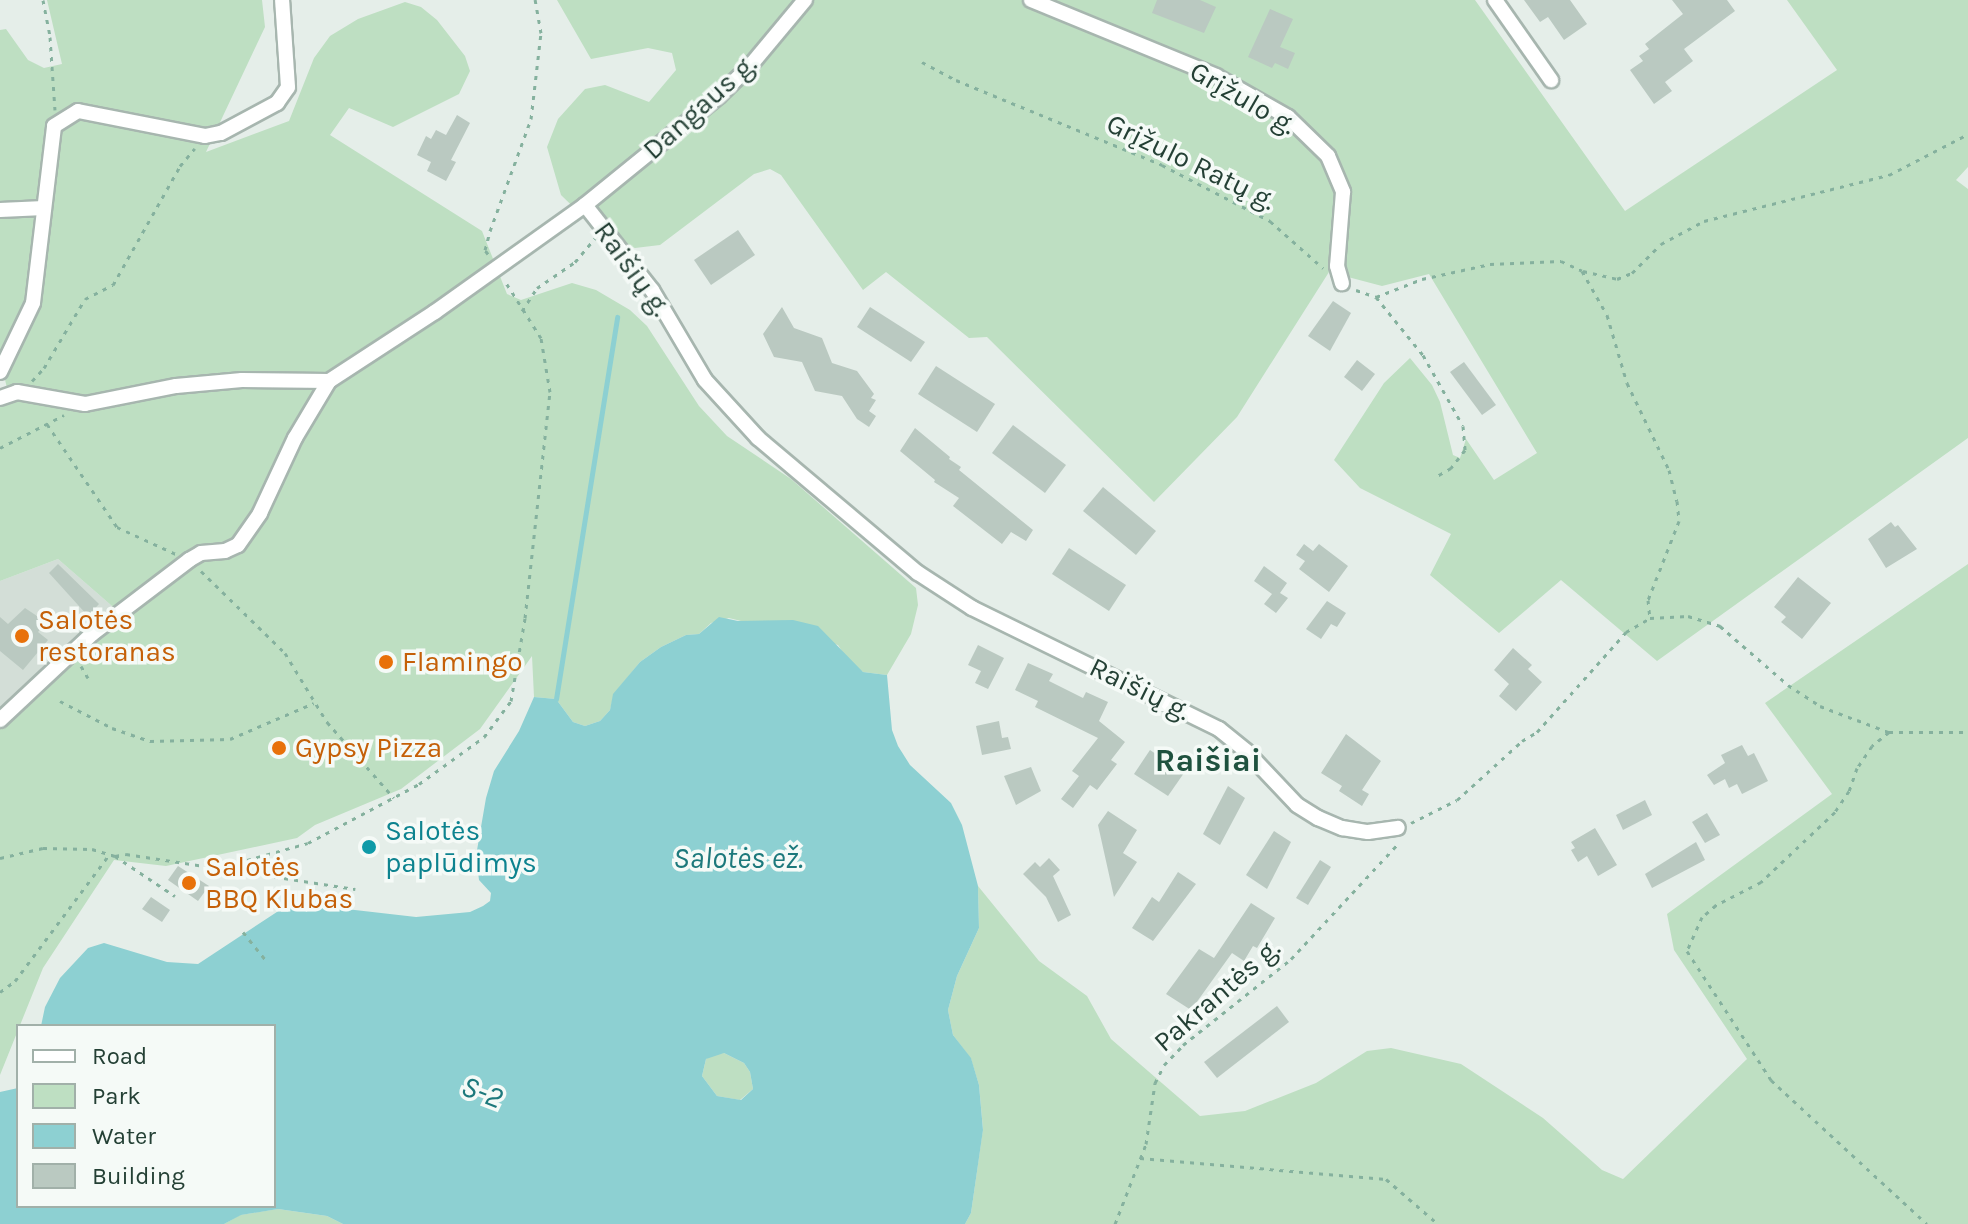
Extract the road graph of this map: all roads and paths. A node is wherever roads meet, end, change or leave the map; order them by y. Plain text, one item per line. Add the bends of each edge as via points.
1 (43, 0) edge
2 (282, 0) edge
3 (535, 0) edge
4 (805, 0) edge
5 (1031, 0) edge
6 (1495, 0) edge
7 (922, 62) dead end
8 (1551, 80) dead end
9 (54, 126) junction
10 (1968, 134) edge
11 (205, 136) junction
12 (585, 205) junction
13 (44, 208) junction
14 (0, 210) edge
15 (604, 228) junction
16 (498, 267) junction
17 (1582, 271) junction
18 (1342, 283) junction
19 (1376, 297) junction
20 (522, 311) junction
21 (0, 372) edge
22 (0, 379) edge
23 (329, 381) junction
24 (17, 392) junction
25 (0, 398) edge
26 (85, 404) junction
27 (47, 424) junction
28 (0, 448) edge
29 (1437, 476) dead end
30 (189, 560) junction
31 (1650, 618) junction
32 (60, 701) dead end
33 (314, 703) junction
34 (0, 720) edge
35 (1889, 732) junction
36 (1968, 732) edge
37 (394, 798) junction
38 (1398, 828) junction
39 (112, 855) junction
40 (0, 858) edge
41 (218, 868) junction
42 (355, 889) dead end
43 (175, 896) dead end
44 (243, 932) dead end
45 (267, 962) dead end
46 (0, 992) edge
47 (1140, 1158) junction
48 (1115, 1224) edge
49 (1438, 1224) edge
50 (1927, 1224) edge

1 - 9 path via 55,87
2 - 11 street via 288,87 277,103
3 - 16 path via 541,33 531,119 485,250
4 - 12 street, Dangaus g. via 719,96
5 - 18 street, Grįžulo g. via 1216,76 1288,117 1328,156 1343,192 1337,266
6 - 8 street
7 - 18 path, Grįžulo Ratų g. via 1146,157 1270,221
9 - 11 street via 78,111
9 - 13 street
10 - 17 path via 1889,175 1704,221 1661,244 1632,273 1617,279
11 - 24 path via 180,166 113,285 85,299 44,368
12 - 15 street, Raišių g.
12 - 16 street, Dangaus g.
13 - 14 street
13 - 21 street via 33,303
15 - 20 path via 575,262 537,288
15 - 38 street, Raišių g. via 652,290 705,380 758,438 918,573 972,608 1219,729 1297,805 1318,818 1368,832
16 - 20 path
16 - 23 street, Dangaus g.
17 - 19 path via 1561,261 1490,264 1422,279
17 - 31 path via 1607,315 1627,383 1669,470 1677,501 1679,521 1648,600
18 - 19 path, Grįžulo Ratų g.
19 - 29 path via 1423,355 1463,426 1465,450
20 - 37 path via 541,338 550,392 511,701 484,737
22 - 24 street
23 - 26 street via 176,386
23 - 30 street via 238,545
24 - 25 street
24 - 26 street
26 - 27 path
27 - 28 path
27 - 30 path via 117,527
30 - 33 path via 285,653
30 - 34 street via 92,634
31 - 35 path via 1688,616 1720,626 1820,706
31 - 38 path via 1626,632 1550,720 1457,800
32 - 33 path via 150,741 230,739
33 - 37 path
35 - 36 path
35 - 50 path via 1857,768 1835,812 1761,882 1702,917 1687,951 1771,1080
37 - 41 path via 308,843
38 - 47 path, Pakrantės g. via 1400,838 1390,856 1291,959 1164,1065 1155,1083 1151,1126
39 - 40 path via 72,846
39 - 41 path
39 - 43 path
39 - 46 path via 15,981
41 - 42 path
44 - 45 path
47 - 48 path, Pakrantės g.
47 - 49 path via 1386,1179

